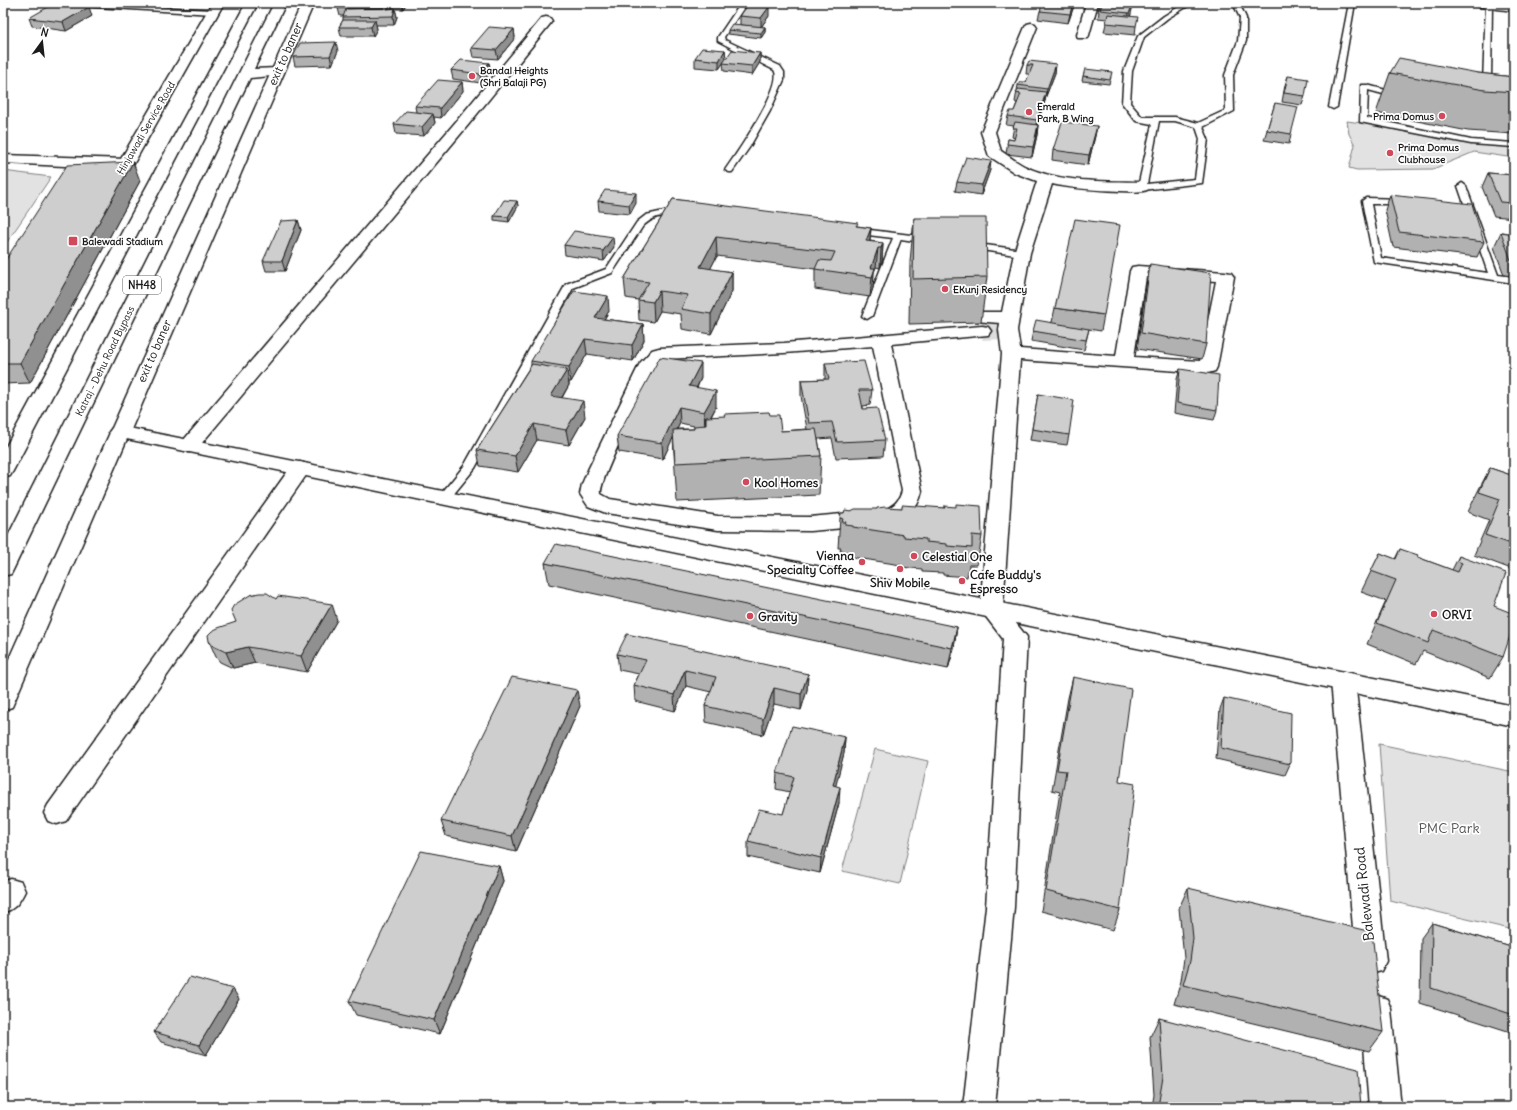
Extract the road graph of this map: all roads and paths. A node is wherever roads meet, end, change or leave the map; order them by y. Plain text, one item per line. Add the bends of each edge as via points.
1 (146, 3) edge
2 (181, 3) edge
3 (252, 3) edge
4 (280, 3) edge
5 (308, 3) edge
6 (744, 3) edge
7 (1092, 3) edge
8 (1190, 3) edge
9 (1236, 3) edge
10 (1352, 3) edge
11 (1485, 3) edge
12 (81, 5) edge
13 (1514, 7) edge
14 (140, 8) junction
15 (215, 8) edge
16 (174, 10) junction
17 (546, 21) dead end
18 (1031, 27) dead end
19 (1083, 35) dead end
20 (277, 72) junction
21 (246, 74) junction
22 (1487, 83) edge
23 (1406, 97) edge
24 (1333, 108) dead end
25 (1138, 119) junction
26 (1199, 126) junction
27 (1514, 145) edge
28 (3, 159) edge
29 (126, 164) junction
30 (729, 170) dead end
31 (1046, 178) junction
32 (1462, 186) dead end
33 (1142, 187) junction
34 (106, 198) edge
35 (1414, 202) edge
36 (688, 216) edge
37 (843, 230) edge
38 (898, 236) junction
39 (937, 241) edge
40 (960, 244) edge
41 (1022, 253) junction
42 (1494, 277) junction
43 (1514, 280) edge
44 (868, 316) dead end
45 (1010, 318) junction
46 (881, 341) junction
47 (1011, 354) junction
48 (1124, 361) junction
49 (119, 432) junction
50 (189, 446) junction
51 (300, 469) junction
52 (3, 471) edge
53 (444, 498) junction
54 (3, 568) edge
55 (991, 609) junction
56 (1343, 681) junction
57 (3, 700) edge
58 (1514, 716) edge
59 (57, 813) dead end
60 (980, 1107) edge
61 (1385, 1107) edge

1 - 14 lane
2 - 16 lane
3 - 52 main road, NH48
4 - 21 main road, Katraj - Dehu Road Bypass / NH48
5 - 20 main road, exit to baner
6 - 30 lane via 721,37 722,41 777,68 780,80 766,111
7 - 19 main road
8 - 25 lane via 1166,17 1142,36 1128,71 1126,103
9 - 26 lane via 1243,18 1242,41 1229,75 1230,111
10 - 24 lane
11 - 13 main road
11 - 22 lane
12 - 14 lane
14 - 16 lane
15 - 16 lane
15 - 29 main road, Hinjawadi Service Road
17 - 50 main road
18 - 31 main road via 988,132 994,153 1019,170
20 - 21 main road
20 - 49 main road, exit to baner
21 - 54 main road, Katraj - Dehu Road Bypass / NH48
23 - 27 lane via 1364,87 1363,120 1471,142
25 - 26 lane via 1175,119
25 - 33 lane via 1156,122
26 - 33 lane via 1204,139 1199,181
28 - 29 main road
29 - 34 main road, Hinjawadi Service Road
31 - 33 main road via 1080,185
31 - 41 main road
32 - 42 lane via 1466,204
35 - 42 lane via 1366,201 1377,260
36 - 53 lane via 662,213 645,219 609,271 569,286 469,468
37 - 38 lane
38 - 39 lane
38 - 44 lane
40 - 41 lane
41 - 45 main road
42 - 43 lane
45 - 46 main road
45 - 47 main road via 1008,330
46 - 46 main road via 659,354 649,363 589,488 591,496 596,502 606,506 718,523 810,524 889,517 900,512 906,508 912,491
47 - 48 main road
47 - 55 main road
48 - 48 main road via 1208,368 1225,277 1138,271
49 - 50 main road
49 - 57 main road, exit to baner
50 - 51 main road
51 - 53 main road
51 - 59 main road
53 - 55 main road
55 - 56 main road
55 - 60 main road via 1015,637 1000,907
56 - 58 main road
56 - 61 main road, Balewadi Road

